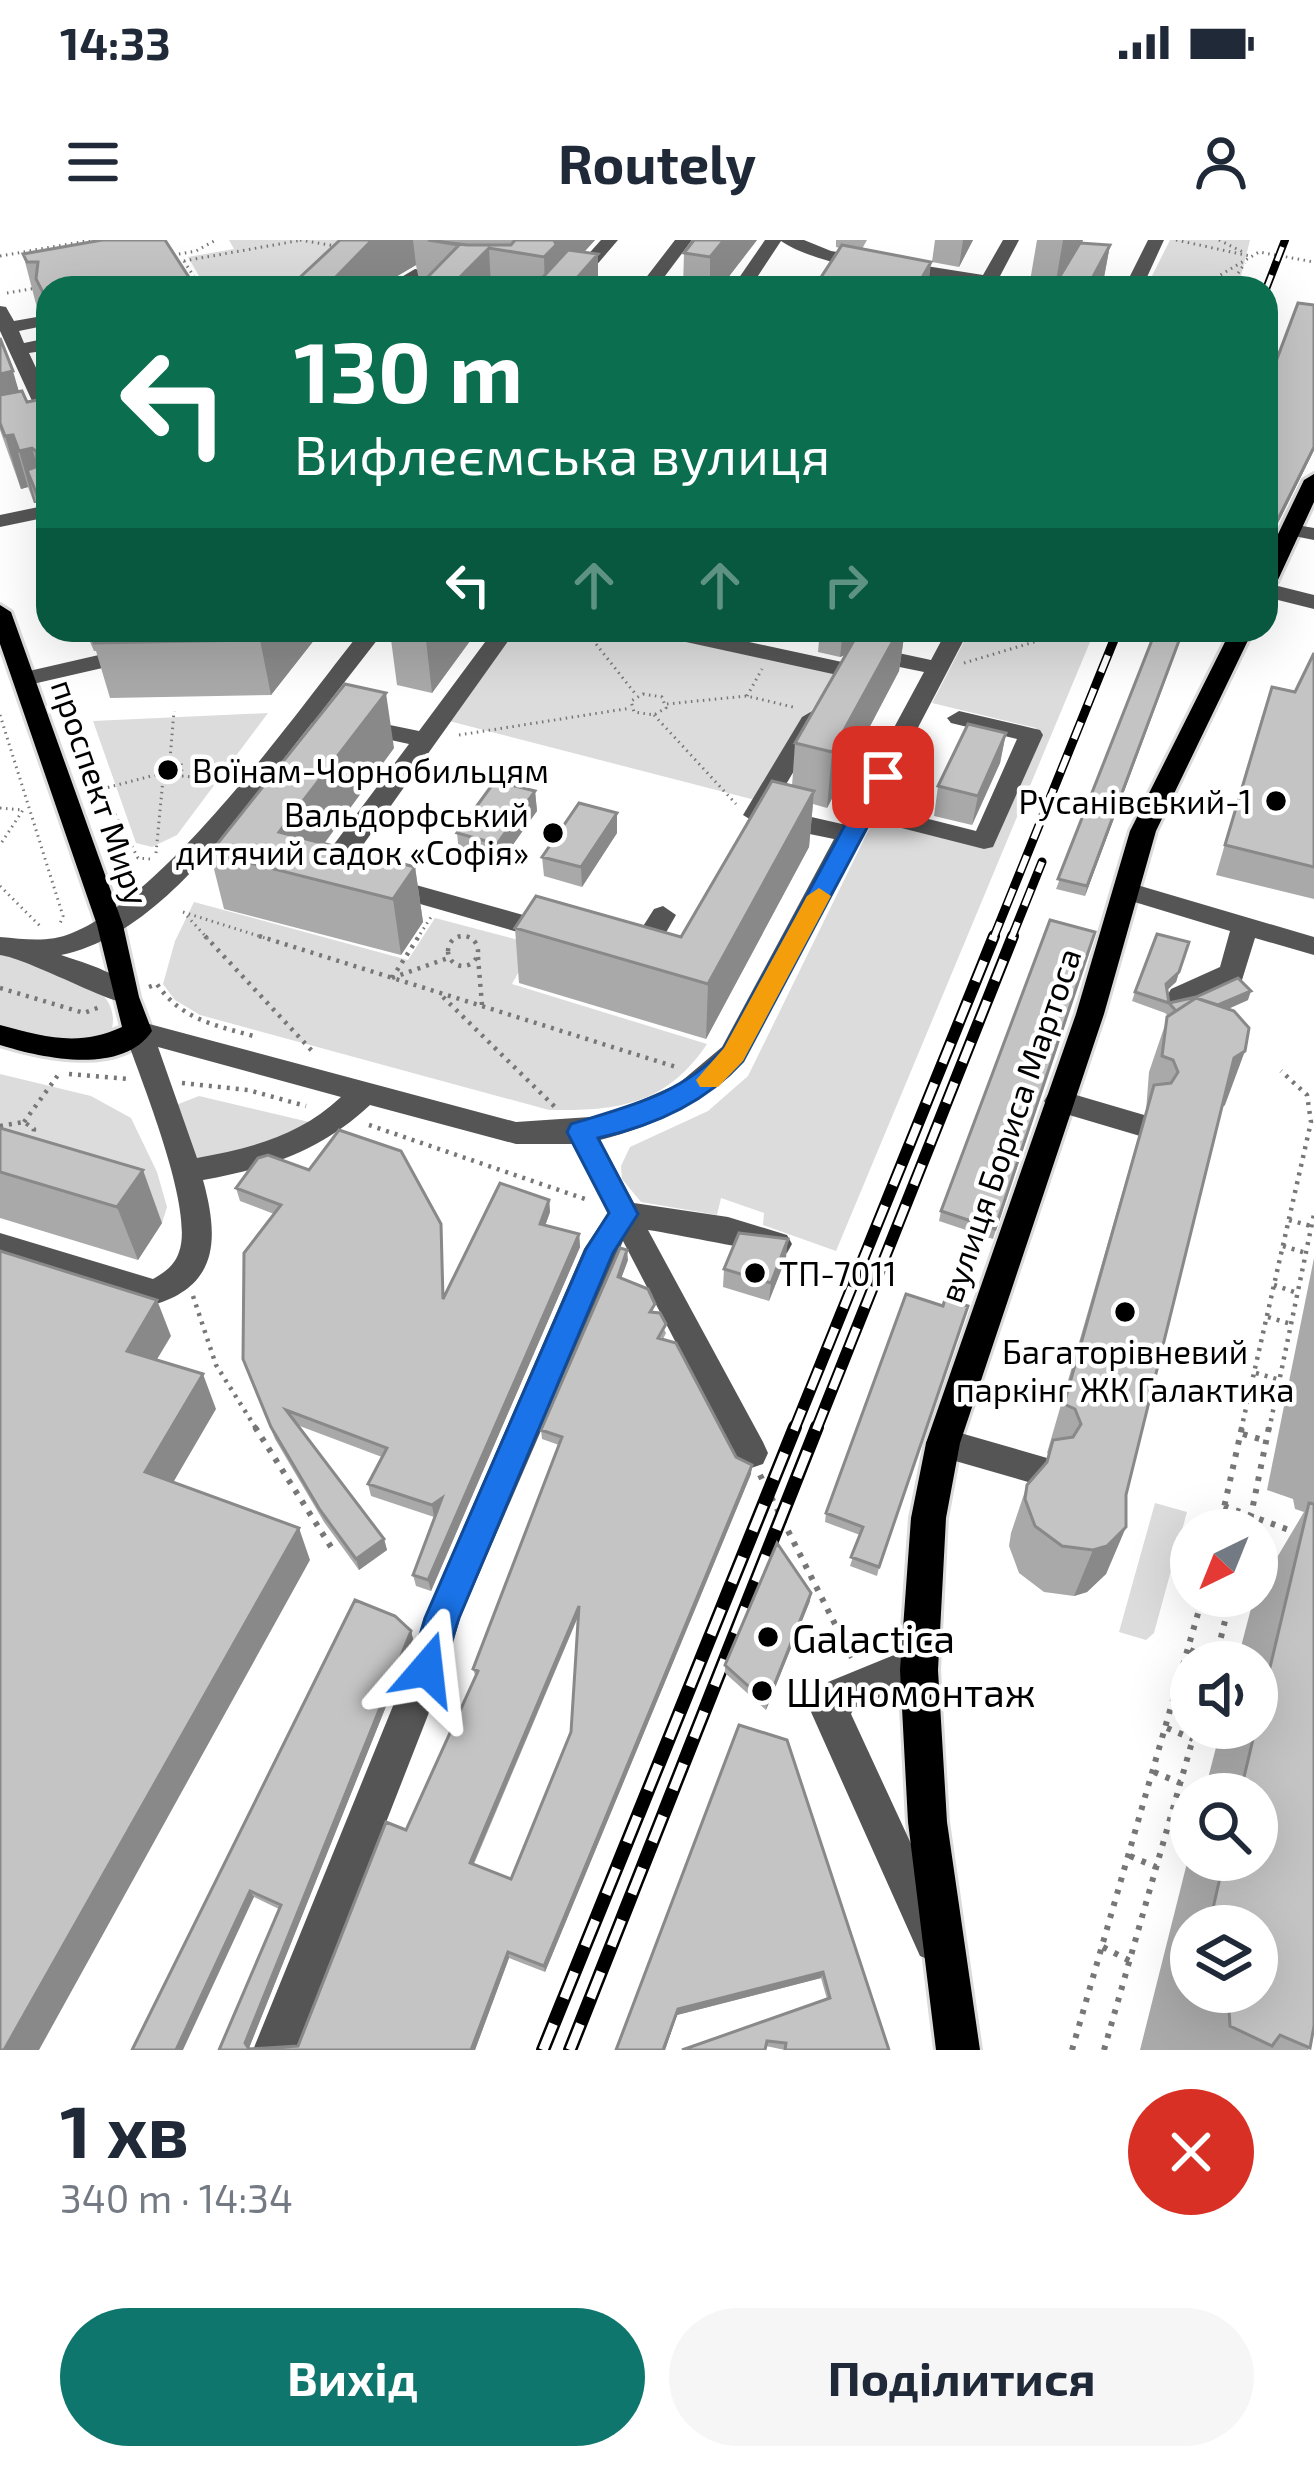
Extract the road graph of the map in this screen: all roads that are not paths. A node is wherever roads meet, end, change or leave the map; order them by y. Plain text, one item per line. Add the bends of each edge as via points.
1 (610, 240) edge
2 (684, 240) edge
3 (773, 240) edge
4 (789, 240) edge
5 (1011, 240) edge
6 (1156, 240) edge
7 (578, 276) edge
8 (656, 276) edge
9 (749, 276) edge
10 (967, 276) edge
11 (992, 276) edge
12 (1139, 276) edge
13 (4, 320) edge
14 (36, 320) edge
15 (36, 346) edge
16 (18, 350) junction
17 (36, 388) edge
18 (1314, 480) edge
19 (36, 514) edge
20 (0, 521) edge
21 (1303, 532) edge
22 (1278, 568) edge
23 (0, 613) edge
24 (365, 642) edge
25 (496, 642) edge
26 (754, 642) edge
27 (778, 642) edge
28 (809, 642) edge
29 (953, 642) edge
30 (1236, 642) edge
31 (150, 648) edge
32 (772, 653) junction
33 (799, 659) junction
34 (943, 668) junction
35 (842, 669) junction
36 (24, 679) junction
37 (308, 715) junction
38 (959, 718) dead end
39 (425, 740) junction
40 (858, 823) junction
41 (1127, 891) junction
42 (663, 915) dead end
43 (110, 925) junction
44 (1244, 929) junction
45 (579, 940) edge
46 (1314, 946) edge
47 (9, 948) edge
48 (640, 957) edge
49 (1181, 996) edge
50 (125, 997) junction
51 (138, 1031) junction
52 (0, 1035) edge
53 (364, 1093) junction
54 (1059, 1101) junction
55 (1140, 1125) edge
56 (580, 1132) junction
57 (184, 1172) junction
58 (623, 1214) junction
59 (778, 1244) edge
60 (0, 1246) edge
61 (943, 1443) junction
62 (751, 1453) road end
63 (1042, 1472) edge
64 (916, 1664) junction
65 (944, 1960) junction
66 (275, 2050) edge
67 (958, 2050) edge

1 - 7 street
2 - 8 street
3 - 9 street
4 - 10 street via 818,254
5 - 11 street
6 - 12 street
13 - 14 street
13 - 16 street
15 - 16 street
16 - 17 street
18 - 21 main road
19 - 20 street
21 - 22 main road
23 - 36 main road, проспект Миру
24 - 37 street
25 - 39 street
26 - 32 street
27 - 32 street
28 - 33 street
29 - 34 street
30 - 41 main road, вулиця Бориса Мартоса via 1143,831
31 - 36 street
32 - 33 street
33 - 35 street
34 - 35 street via 875,655
34 - 40 street
35 - 40 street via 751,825
36 - 43 main road, проспект Миру
37 - 39 street
37 - 43 street via 167,883
38 - 40 street via 1030,735 984,841
39 - 45 street via 332,867
40 - 56 street via 734,1054 670,1103
41 - 44 street
41 - 54 main road, вулиця Бориса Мартоса
42 - 48 street
43 - 47 street via 72,942
43 - 50 main road, проспект Миру
44 - 46 street
44 - 49 street via 1232,973
47 - 50 street via 90,975
50 - 51 main road, проспект Миру
51 - 52 main road via 88,1054
51 - 53 street
51 - 57 street
53 - 56 street via 516,1133
53 - 57 street via 289,1149
54 - 55 street
54 - 61 main road, вулиця Бориса Мартоса
56 - 58 street
57 - 60 street via 198,1234 194,1259 164,1290
58 - 59 street
58 - 62 street
58 - 66 street via 600,1249 442,1618
61 - 63 street
61 - 64 main road, вулиця Бориса Мартоса via 919,1573
64 - 65 main road, вулиця Бориса Мартоса
64 - 65 street via 841,1695 830,1712
65 - 67 main road, вулиця Бориса Мартоса

